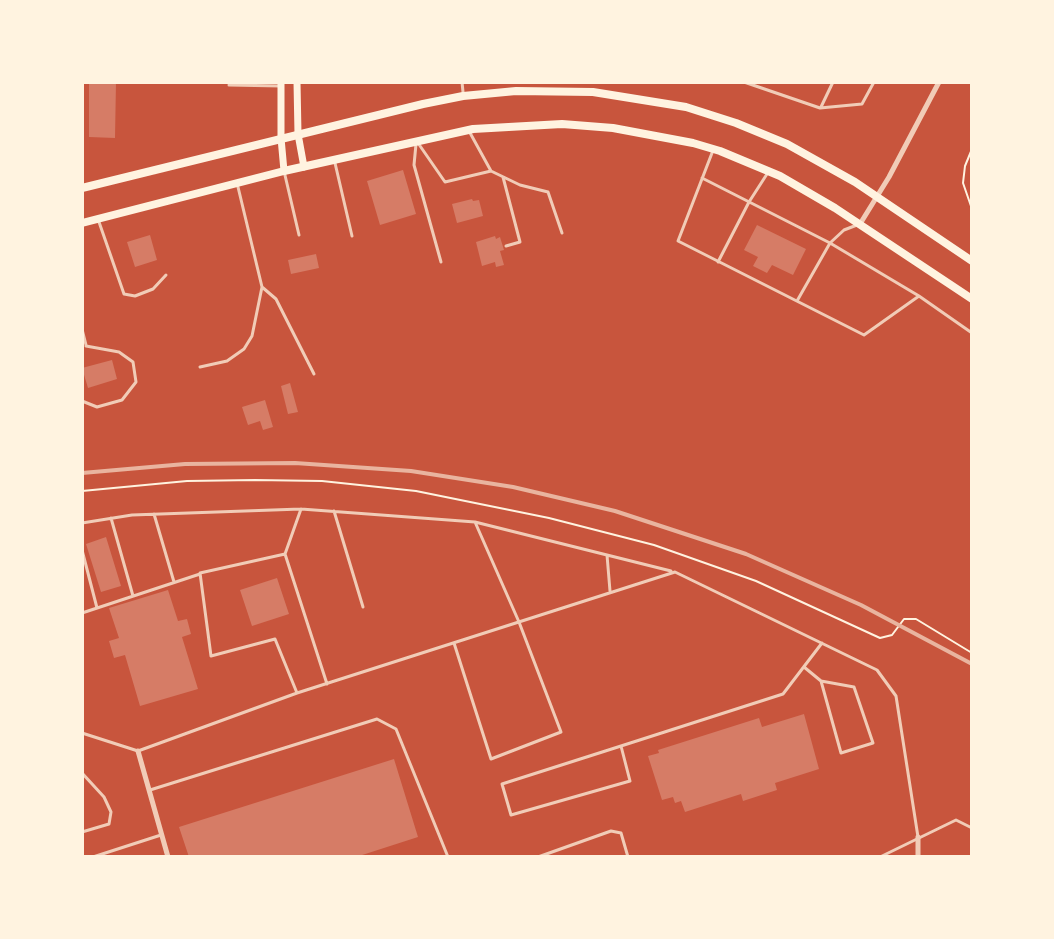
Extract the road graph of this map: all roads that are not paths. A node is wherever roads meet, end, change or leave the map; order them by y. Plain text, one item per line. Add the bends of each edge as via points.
1 (297, 82) edge
2 (462, 82) edge
3 (744, 82) edge
4 (833, 82) edge
5 (874, 82) edge
6 (939, 82) edge
7 (282, 84) edge
8 (229, 85) dead end
9 (583, 87) edge
10 (463, 96) junction
11 (820, 108) junction
12 (469, 129) junction
13 (298, 134) junction
14 (281, 138) junction
15 (416, 140) junction
16 (713, 149) junction
17 (334, 159) junction
18 (304, 167) junction
19 (284, 171) junction
20 (491, 171) junction
21 (770, 171) junction
22 (503, 177) junction
23 (702, 178) junction
24 (237, 183) junction
25 (82, 188) edge
26 (878, 196) junction
27 (749, 202) junction
28 (98, 218) junction
29 (82, 223) edge
30 (860, 224) junction
31 (562, 233) dead end
32 (299, 235) dead end
33 (352, 236) dead end
34 (830, 243) junction
35 (506, 246) dead end
36 (972, 261) edge
37 (441, 262) dead end
38 (718, 262) junction
39 (166, 275) dead end
40 (262, 287) junction
41 (919, 296) junction
42 (972, 299) edge
43 (797, 301) junction
44 (82, 329) edge
45 (972, 333) edge
46 (86, 346) junction
47 (82, 352) edge
48 (200, 367) dead end
49 (314, 374) dead end
50 (82, 401) edge
51 (301, 509) junction
52 (334, 511) junction
53 (154, 514) junction
54 (111, 518) junction
55 (475, 522) junction
56 (82, 523) edge
57 (82, 550) edge
58 (285, 554) junction
59 (607, 555) junction
60 (675, 572) junction
61 (200, 573) junction
62 (174, 582) junction
63 (610, 593) junction
64 (133, 596) junction
65 (363, 607) dead end
66 (97, 608) junction
67 (82, 613) edge
68 (519, 622) junction
69 (454, 643) junction
70 (822, 643) junction
71 (804, 667) junction
72 (821, 681) junction
73 (327, 684) junction
74 (297, 693) junction
75 (82, 733) edge
76 (621, 746) junction
77 (138, 751) junction
78 (82, 773) edge
79 (150, 790) junction
80 (972, 828) edge
81 (82, 832) edge
82 (161, 835) junction
83 (918, 837) junction
84 (93, 857) edge
85 (168, 857) edge
86 (448, 857) edge
87 (538, 857) edge
88 (628, 857) edge
89 (880, 857) edge
90 (918, 857) edge

1 - 13 main road
2 - 10 lane
3 - 11 lane
4 - 11 lane
5 - 11 lane via 862,104
6 - 26 street
7 - 8 lane
7 - 14 main road
9 - 10 main road
9 - 26 main road via 736,123 820,160
10 - 13 main road
12 - 15 main road
12 - 16 main road via 587,126
12 - 20 lane
13 - 14 main road
13 - 18 main road
14 - 19 main road
14 - 25 main road
15 - 17 main road
15 - 20 lane via 445,182
15 - 37 lane via 414,165
16 - 21 main road
16 - 23 lane
17 - 18 main road
17 - 33 lane
18 - 19 main road
19 - 24 main road
19 - 32 lane
20 - 22 lane
21 - 27 lane
21 - 30 main road
22 - 31 lane via 548,192
22 - 35 lane via 520,242
23 - 27 lane
23 - 38 lane via 678,241
24 - 28 main road
24 - 40 lane
26 - 30 street
26 - 36 main road
27 - 34 lane
27 - 38 lane
28 - 29 main road
28 - 39 lane via 124,294 153,289
30 - 34 lane
30 - 42 main road
34 - 41 lane
34 - 43 lane
38 - 43 lane
40 - 48 lane via 252,336 244,349 227,361
40 - 49 lane via 276,299
41 - 43 lane via 864,335
41 - 45 lane
44 - 46 lane
46 - 47 lane
46 - 50 lane via 119,352 133,362 136,382 122,400 97,407
51 - 52 lane
51 - 53 lane
51 - 58 lane
52 - 55 lane
52 - 65 lane
53 - 54 lane
53 - 62 lane
54 - 56 lane
54 - 64 lane
55 - 59 lane
55 - 68 lane
57 - 66 lane
58 - 61 lane
58 - 73 lane
59 - 60 lane
59 - 63 lane
60 - 63 lane
60 - 70 lane
61 - 62 lane
61 - 74 lane via 211,656 275,639
62 - 64 lane
63 - 68 lane
64 - 66 lane
66 - 67 lane
68 - 69 lane
68 - 69 lane via 561,732 491,759
69 - 73 lane
70 - 71 lane
70 - 83 lane via 877,670 896,696
71 - 72 lane
71 - 76 lane via 783,694
72 - 72 lane via 841,753 873,743 854,687
73 - 74 lane
74 - 77 lane
75 - 77 lane
76 - 76 lane via 502,784 511,815 630,781
77 - 79 street
78 - 81 lane via 111,812 109,824
79 - 82 street
79 - 86 lane via 377,719 396,729
80 - 83 lane via 956,820
82 - 84 lane
82 - 85 street
83 - 89 lane
83 - 90 street
87 - 88 lane via 611,831 621,833

